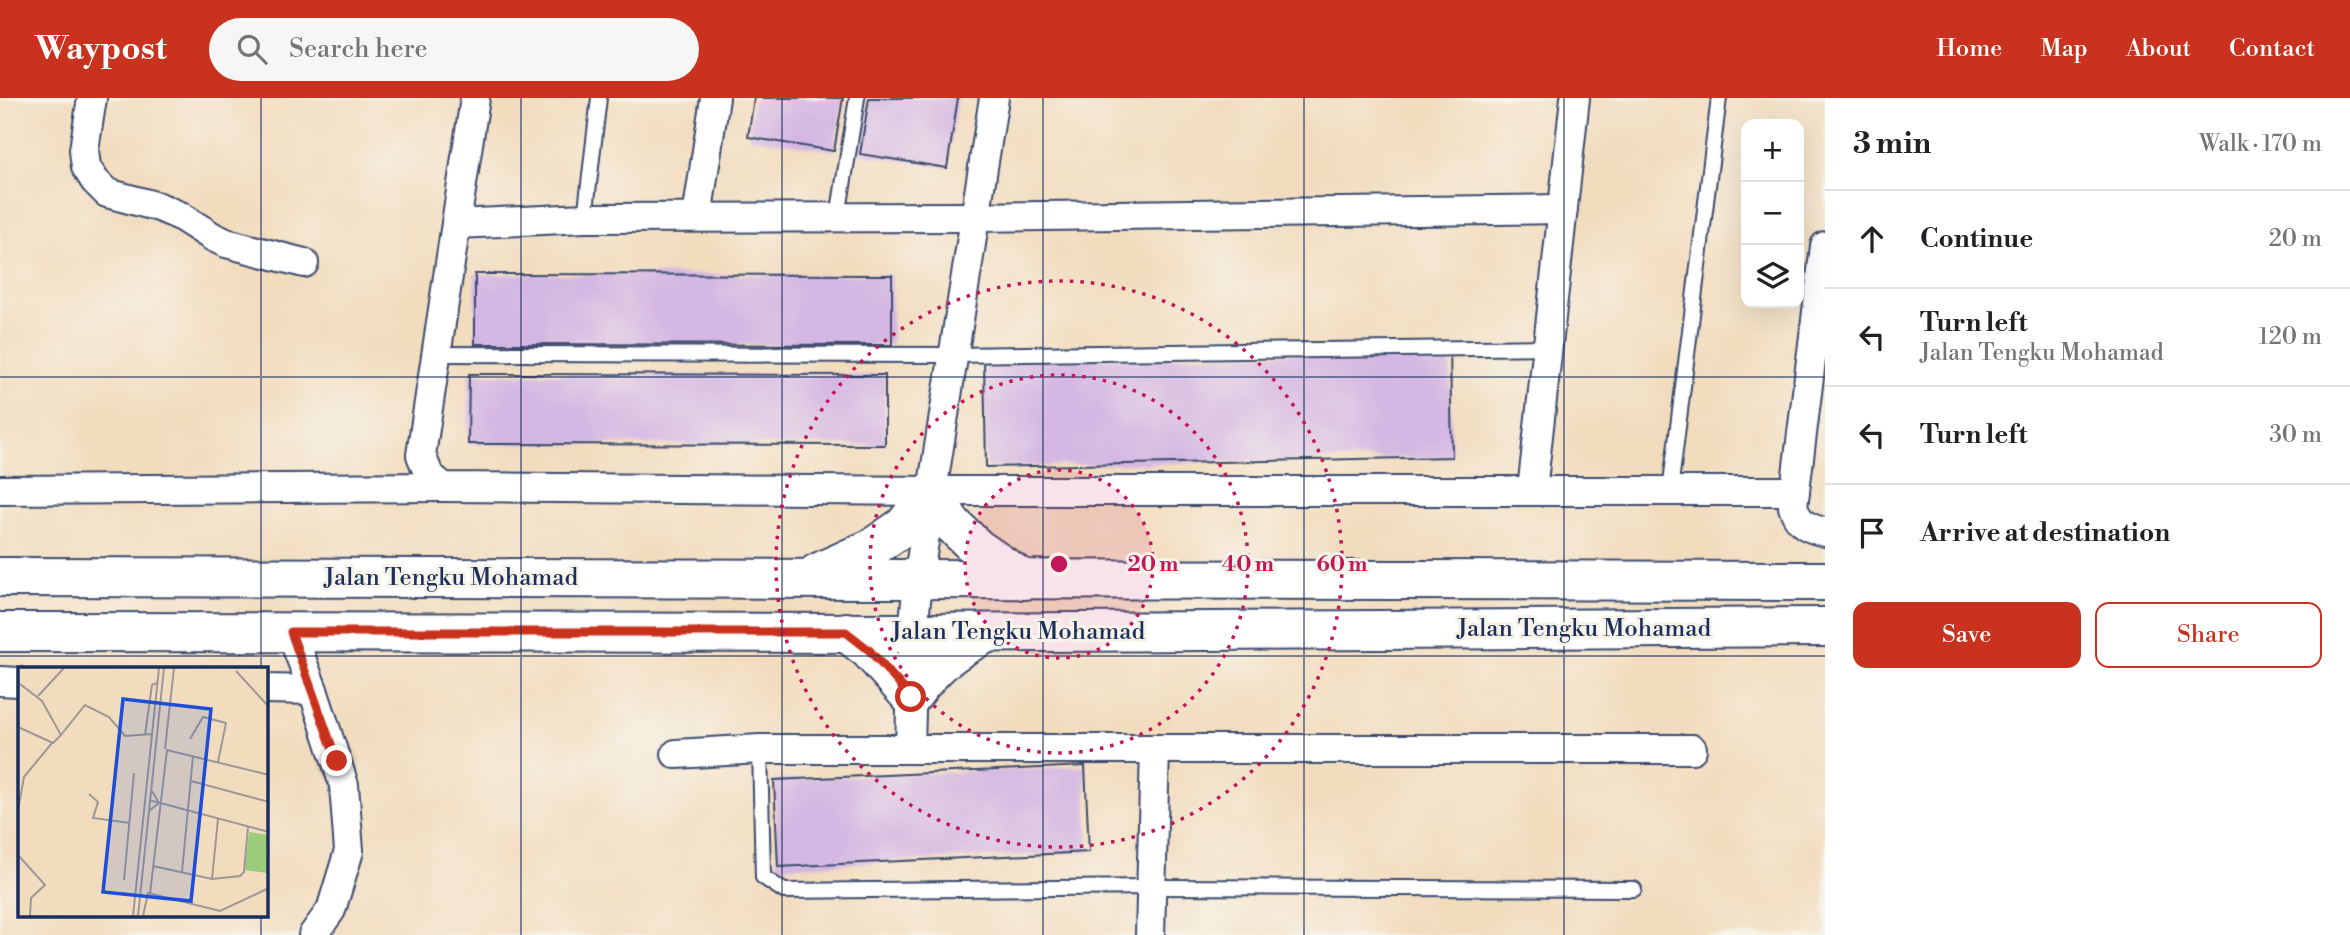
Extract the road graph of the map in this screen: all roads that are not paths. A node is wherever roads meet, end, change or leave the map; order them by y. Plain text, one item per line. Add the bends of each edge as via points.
1 (92, 98) edge
2 (475, 98) edge
3 (599, 98) edge
4 (715, 98) edge
5 (857, 98) edge
6 (994, 98) edge
7 (1575, 98) edge
8 (1719, 98) edge
9 (1563, 209) junction
10 (697, 217) junction
11 (838, 217) junction
12 (975, 217) junction
13 (585, 218) junction
14 (456, 224) junction
15 (1825, 246) edge
16 (304, 263) dead end
17 (1548, 347) junction
18 (436, 354) junction
19 (953, 355) junction
20 (443, 487) junction
21 (0, 490) edge
22 (930, 491) junction
23 (1532, 491) junction
24 (1670, 491) junction
25 (1795, 491) junction
26 (1825, 532) edge
27 (0, 577) edge
28 (802, 579) junction
29 (918, 580) junction
30 (1024, 580) junction
31 (1825, 581) edge
32 (1825, 627) edge
33 (0, 632) edge
34 (291, 632) junction
35 (846, 632) junction
36 (989, 632) junction
37 (913, 633) junction
38 (0, 681) edge
39 (18, 682) edge
40 (268, 689) edge
41 (313, 690) junction
42 (911, 697) junction
43 (1692, 748) dead end
44 (761, 749) junction
45 (910, 749) junction
46 (1155, 749) junction
47 (676, 754) dead end
48 (1152, 887) junction
49 (1634, 889) dead end
50 (313, 935) edge
51 (1150, 935) edge

1 - 16 street via 86,167 107,193 159,207 226,243
2 - 14 street
3 - 13 lane
4 - 10 street
5 - 11 lane
6 - 12 street
7 - 9 street
8 - 24 lane
9 - 12 street
9 - 17 street
10 - 11 street
10 - 13 street
11 - 12 street
12 - 19 street
13 - 14 street
14 - 18 street
15 - 25 street
17 - 19 lane
17 - 23 street
18 - 19 lane
18 - 20 street via 421,455 429,475
19 - 22 street
20 - 21 street
20 - 22 street
22 - 23 street
22 - 28 main road via 893,534
22 - 29 street
22 - 30 main road via 952,524
23 - 24 street
24 - 25 street
25 - 26 street via 1797,519 1808,529
27 - 28 main road, Jalan Tengku Mohamad
28 - 29 main road, Jalan Tengku Mohamad
29 - 30 main road, Jalan Tengku Mohamad
29 - 37 street
30 - 31 main road, Jalan Tengku Mohamad
32 - 36 main road, Jalan Tengku Mohamad
33 - 34 main road, Jalan Tengku Mohamad
34 - 35 main road, Jalan Tengku Mohamad
34 - 41 street
35 - 37 main road, Jalan Tengku Mohamad
35 - 42 main road via 869,650
36 - 37 main road, Jalan Tengku Mohamad
36 - 42 main road via 954,650
37 - 42 street
38 - 39 street
40 - 41 street
41 - 50 street via 344,785 349,851 331,910
42 - 45 street
43 - 46 street
44 - 45 street
44 - 47 street
44 - 48 lane via 764,877 784,891
45 - 46 street
46 - 48 street
48 - 49 lane
48 - 51 street

